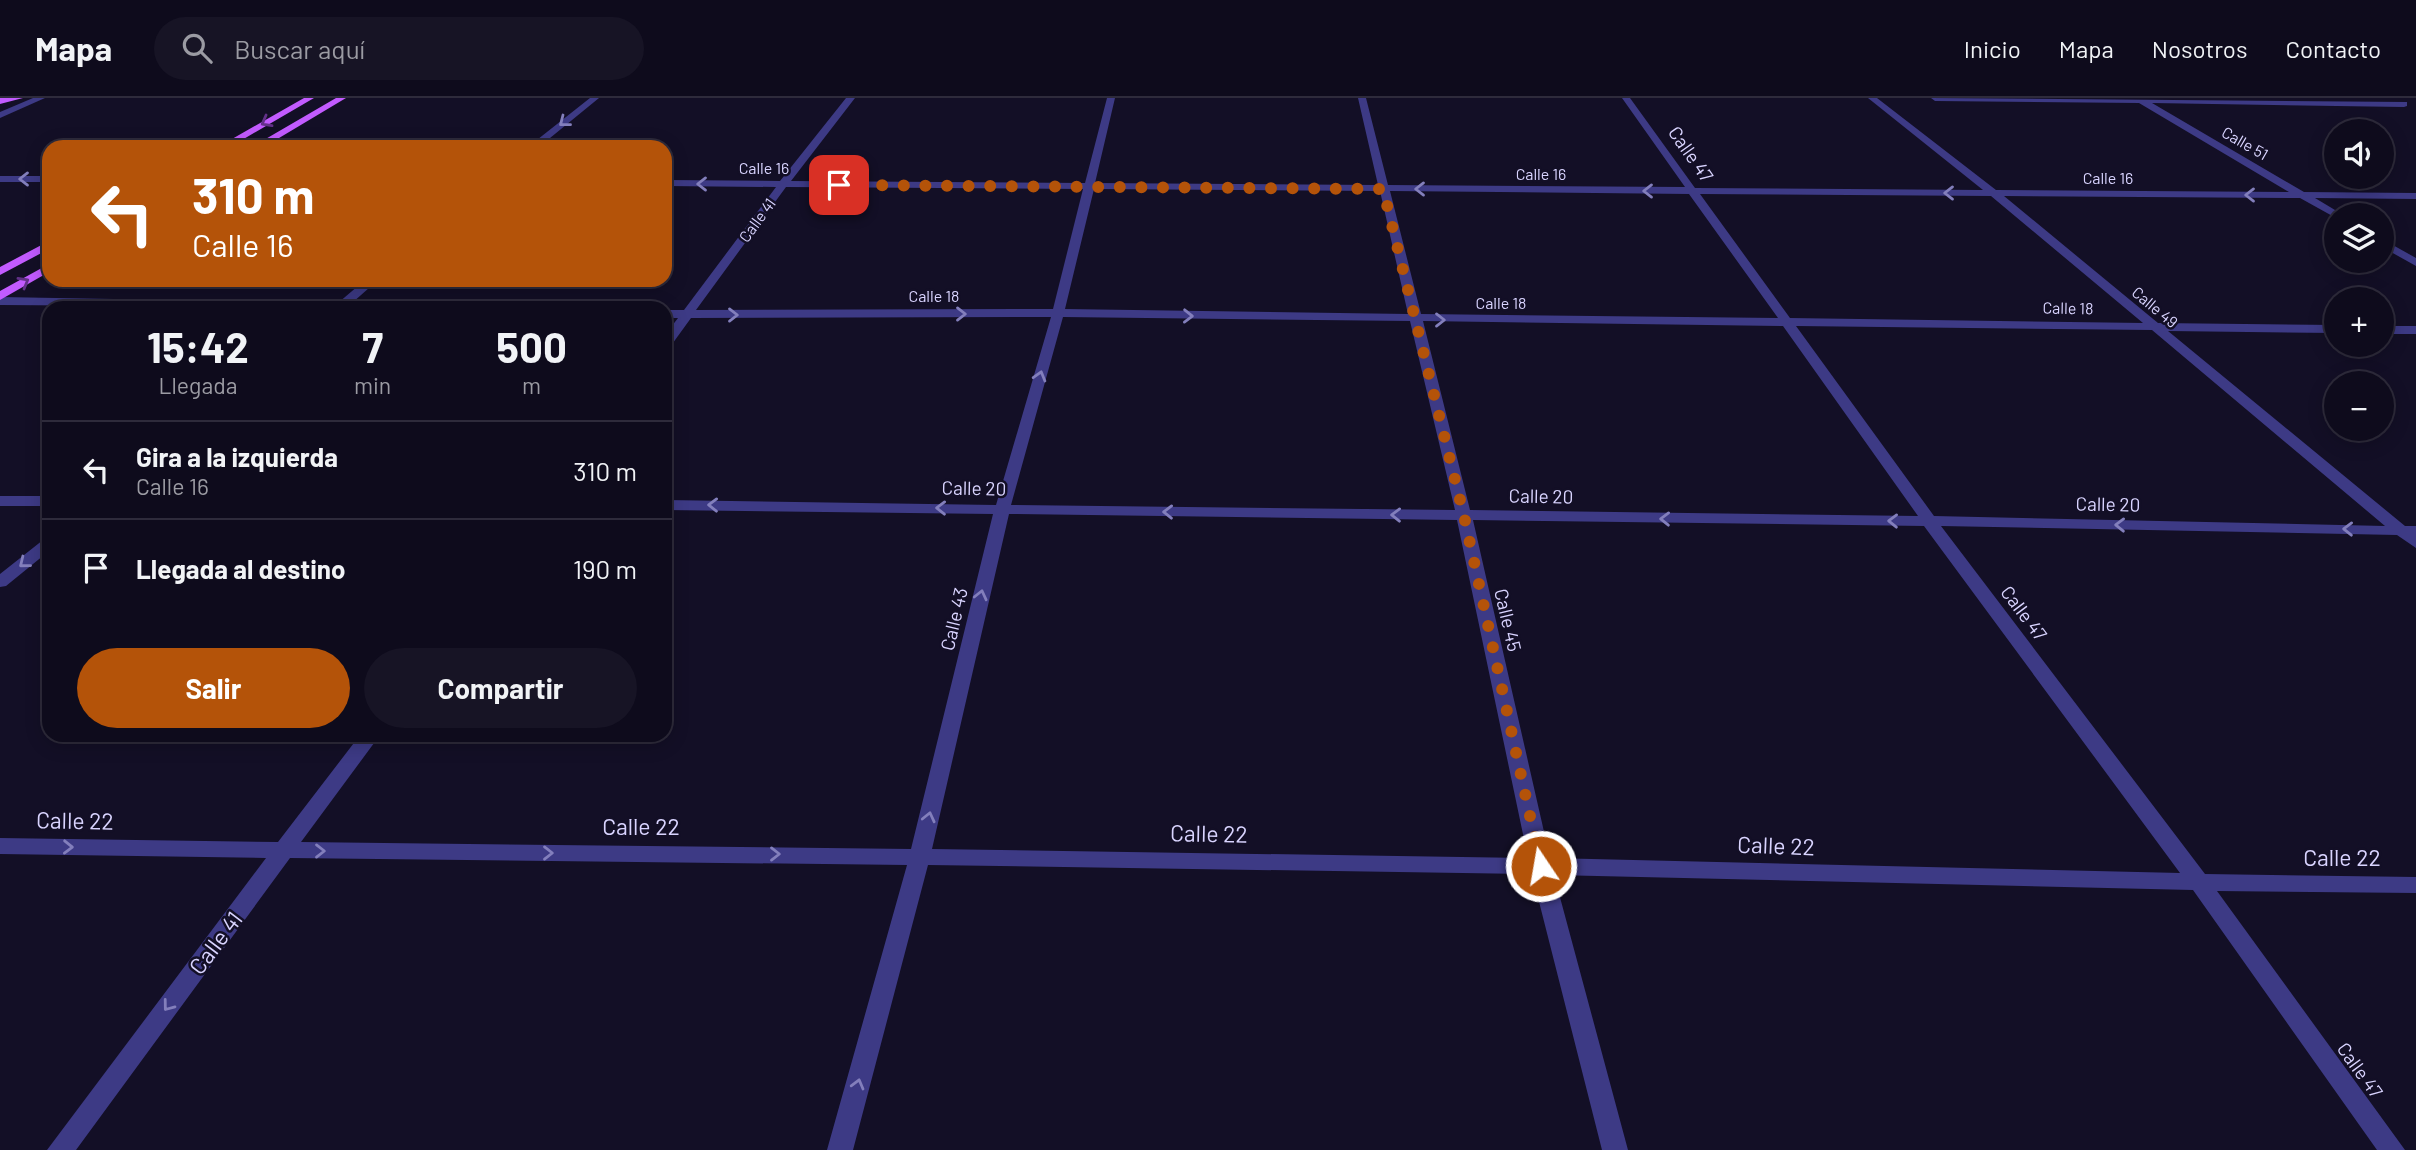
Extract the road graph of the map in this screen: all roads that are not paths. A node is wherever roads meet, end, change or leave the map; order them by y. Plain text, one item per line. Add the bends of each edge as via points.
1 (19, 98) edge
2 (41, 98) edge
3 (310, 98) edge
4 (342, 98) edge
5 (596, 98) edge
6 (851, 98) edge
7 (1111, 98) edge
8 (1362, 98) edge
9 (1626, 98) edge
10 (1872, 98) edge
11 (1935, 98) edge
12 (2391, 98) edge
13 (2138, 99) edge
14 (0, 102) edge
15 (2404, 104) junction
16 (2416, 109) edge
17 (0, 116) edge
18 (235, 140) edge
19 (269, 140) edge
20 (542, 140) edge
21 (0, 179) edge
22 (42, 179) edge
23 (672, 183) edge
24 (783, 184) junction
25 (1090, 187) junction
26 (1383, 189) junction
27 (1692, 191) junction
28 (1994, 193) junction
29 (2303, 195) junction
30 (2416, 196) edge
31 (2324, 208) edge
32 (42, 248) edge
33 (2394, 249) edge
34 (2416, 263) edge
35 (42, 271) edge
36 (0, 272) edge
37 (364, 287) edge
38 (0, 296) edge
39 (0, 301) edge
40 (348, 301) edge
41 (42, 302) edge
42 (1058, 313) junction
43 (672, 314) edge
44 (688, 315) junction
45 (1415, 319) junction
46 (1787, 322) junction
47 (2153, 326) junction
48 (2324, 329) edge
49 (2394, 330) edge
50 (2416, 330) edge
51 (672, 335) edge
52 (0, 500) edge
53 (42, 501) edge
54 (672, 505) edge
55 (1002, 509) junction
56 (1464, 516) junction
57 (1929, 521) junction
58 (2408, 531) edge
59 (2416, 543) edge
60 (42, 549) edge
61 (0, 582) edge
62 (365, 742) edge
63 (0, 846) edge
64 (285, 851) junction
65 (920, 855) junction
66 (1541, 866) junction
67 (2200, 884) junction
68 (2416, 885) edge
69 (60, 1150) edge
70 (840, 1150) edge
71 (1615, 1150) edge
72 (2392, 1150) edge

1 - 14 main road
2 - 17 street
3 -> 18 main road
4 - 19 main road
5 -> 20 street
6 - 24 street, Calle 41
7 - 25 street, Calle 43
8 - 26 street, Calle 45
9 - 27 street, Calle 47
10 - 28 street, Calle 49
11 - 13 street
12 - 15 street
13 - 15 street
13 - 29 street, Calle 51
15 - 16 street
22 -> 21 street
24 -> 23 street, Calle 16
24 - 25 street, Calle 16
24 - 44 street, Calle 41
25 - 26 street, Calle 16
25 - 42 street, Calle 43
27 -> 26 street, Calle 16
26 - 45 street, Calle 45
28 -> 27 street, Calle 16
27 - 46 street, Calle 47
29 -> 28 street, Calle 16
28 - 47 street, Calle 49
29 - 30 street, Calle 16
29 - 31 street, Calle 51
32 - 36 main road
33 - 34 street
38 -> 35 main road
37 - 40 street
39 - 41 street
44 -> 42 street, Calle 18
42 -> 45 street, Calle 18
55 -> 42 street, Calle 43
43 - 44 street, Calle 18
44 - 51 street, Calle 41
45 -> 46 street, Calle 18
45 - 56 street, Calle 45
46 - 47 street, Calle 18
46 - 57 street, Calle 47
47 - 48 street, Calle 18
47 - 58 street, Calle 49
49 - 50 street
52 - 53 street
55 -> 54 street, Calle 20
56 -> 55 street, Calle 20
65 -> 55 street, Calle 43
57 -> 56 street, Calle 20
56 - 66 street, Calle 45
58 -> 57 street, Calle 20
57 - 67 street, Calle 47
58 - 59 street, Calle 49
60 -> 61 street
62 - 64 street, Calle 41
63 -> 64 street, Calle 22
64 -> 65 street, Calle 22
64 -> 69 street, Calle 41
65 - 66 street, Calle 22
70 -> 65 street, Calle 43
66 - 67 street, Calle 22
66 - 71 street, Calle 45
67 - 68 street, Calle 22
67 - 72 street, Calle 47

